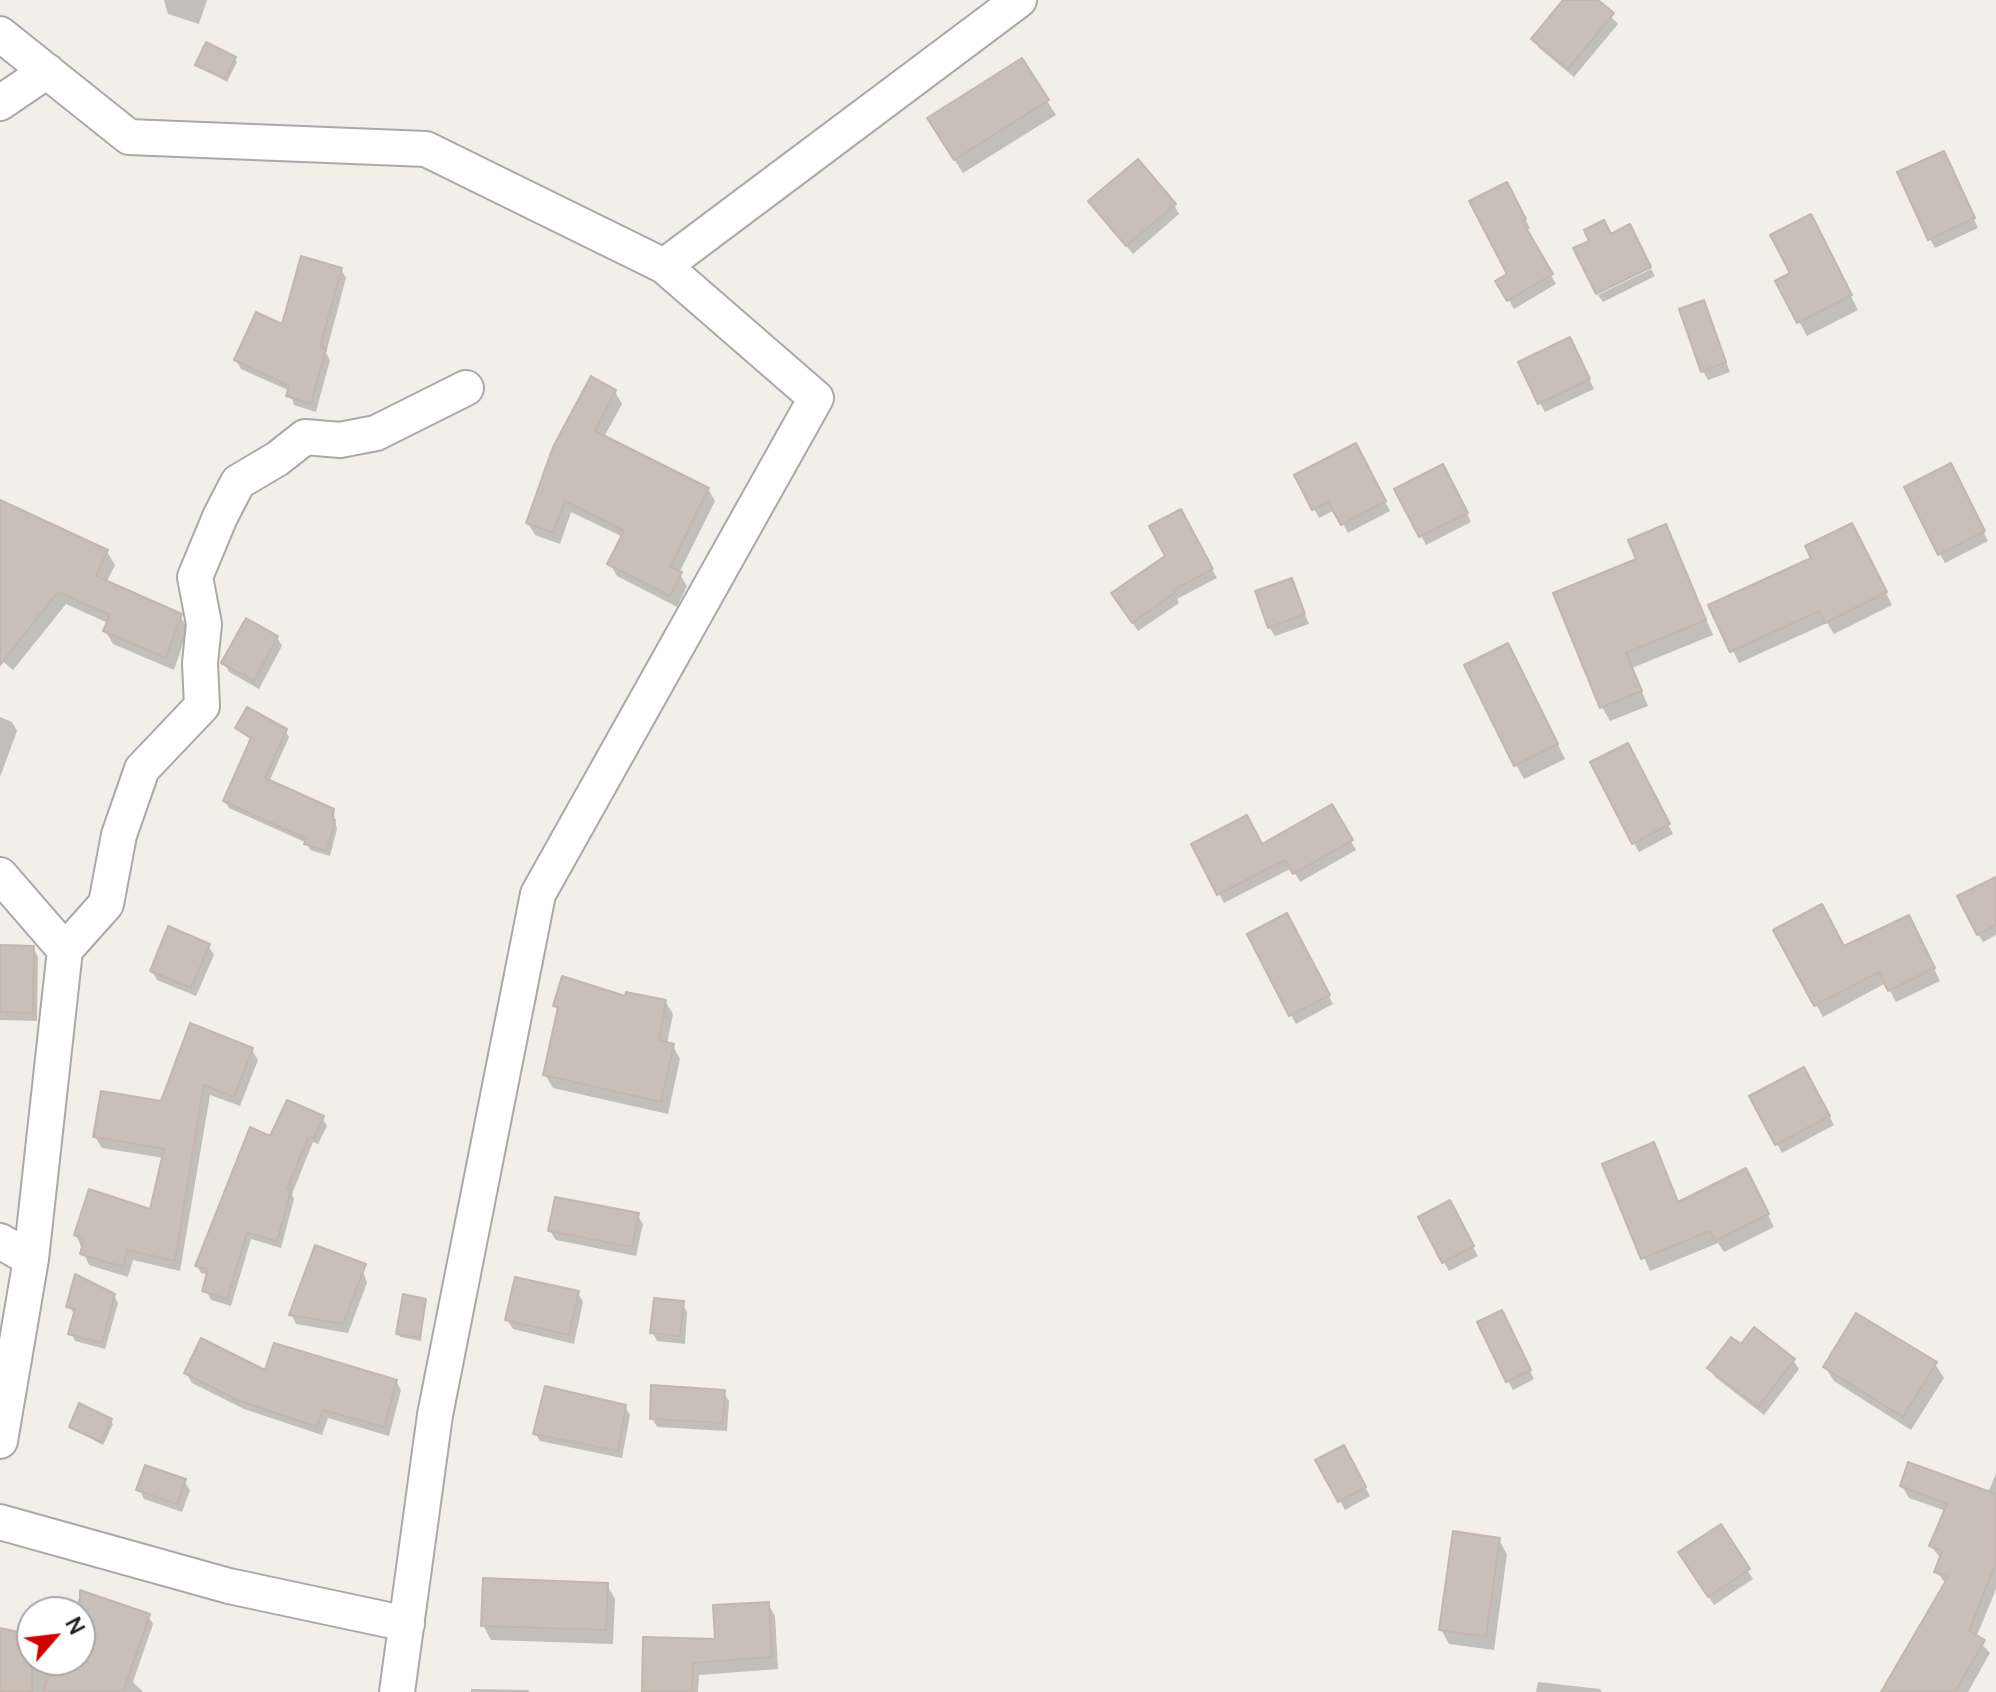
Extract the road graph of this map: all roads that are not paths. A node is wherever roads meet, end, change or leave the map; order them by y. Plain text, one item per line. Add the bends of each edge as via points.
1 (1019, 0) edge
2 (0, 34) edge
3 (47, 71) junction
4 (0, 103) edge
5 (664, 266) junction
6 (466, 388) dead end
7 (0, 875) edge
8 (65, 950) junction
9 (0, 1241) edge
10 (31, 1259) junction
11 (0, 1441) edge
12 (0, 1522) edge
13 (407, 1624) junction
14 (397, 1692) edge

1 - 5 street
2 - 3 street
3 - 4 street
3 - 5 street via 129,137 426,149
5 - 13 street via 816,398 538,894 435,1415
6 - 8 street via 376,433 340,440 305,437 238,482 195,577 204,624 202,706 142,769 119,835 106,904
7 - 8 street
8 - 10 street
9 - 10 street
10 - 11 street
12 - 13 street via 229,1586
13 - 14 street

